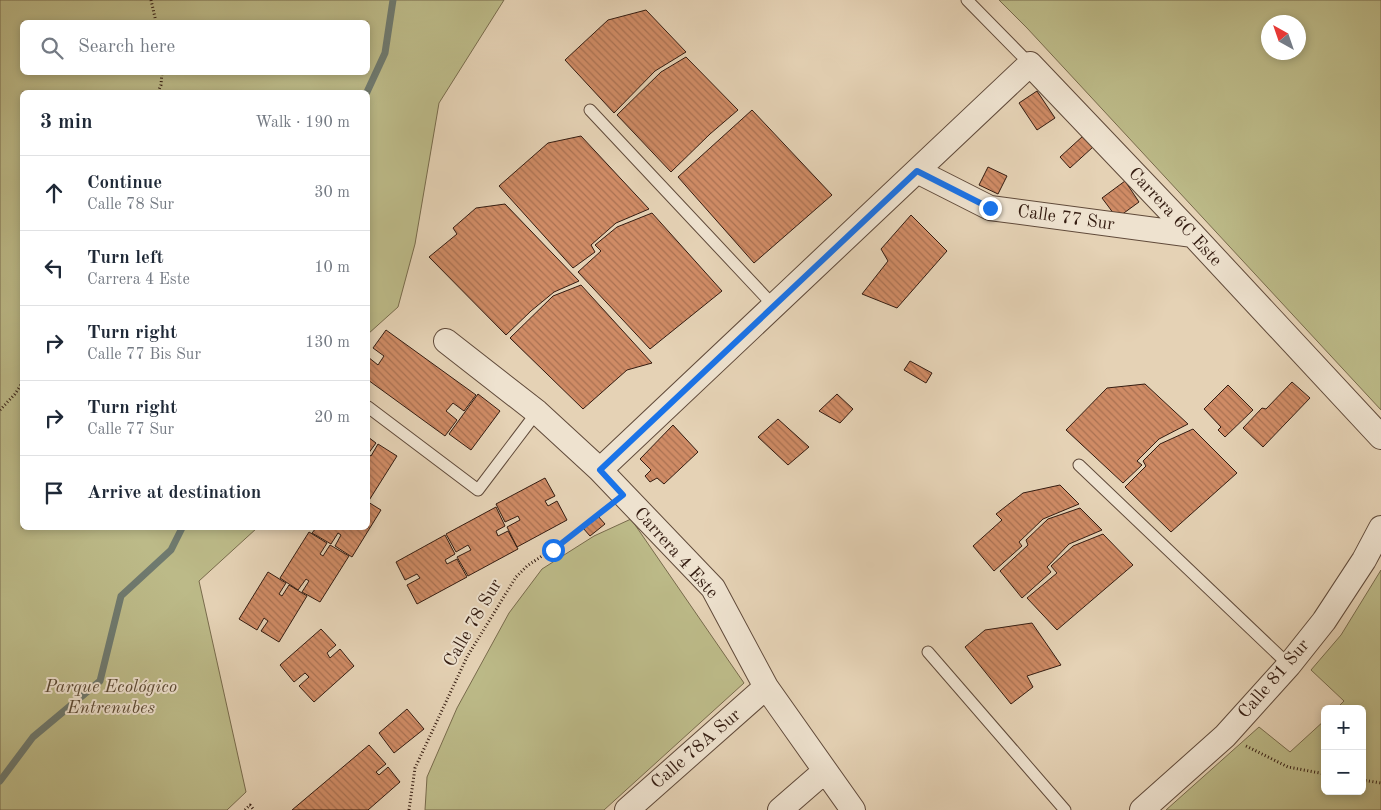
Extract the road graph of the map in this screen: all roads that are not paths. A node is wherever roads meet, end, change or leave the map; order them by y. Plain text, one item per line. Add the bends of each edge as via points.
1 (967, 0) edge
2 (1030, 64) junction
3 (590, 110) dead end
4 (917, 171) junction
5 (1193, 235) junction
6 (774, 306) junction
7 (446, 342) dead end
8 (370, 409) edge
9 (537, 412) junction
10 (1381, 437) edge
11 (1079, 465) dead end
12 (600, 470) junction
13 (1381, 528) edge
14 (928, 652) dead end
15 (1289, 665) junction
16 (766, 687) junction
17 (825, 771) junction
18 (626, 810) edge
19 (780, 810) edge
20 (853, 810) edge
21 (1065, 810) edge
22 (1142, 810) edge

1 - 2 lane, Carrera 6C Este
2 - 4 street
2 - 5 street, Carrera 6C Este
3 - 6 lane
4 - 5 street, Calle 77 Sur via 990,208
4 - 6 street
5 - 10 street, Carrera 6C Este
6 - 12 street
7 - 9 street, Carrera 4 Este
8 - 9 lane via 478,490
9 - 12 street, Carrera 4 Este
11 - 15 lane
12 - 16 street, Carrera 4 Este via 713,588
13 - 15 street, Calle 81 Sur via 1324,621
14 - 21 lane
15 - 22 street, Calle 81 Sur via 1225,736
16 - 17 street, Carrera 4 Este
16 - 18 street, Calle 78A Sur
17 - 19 street
17 - 20 street, Carrera 4 Este

